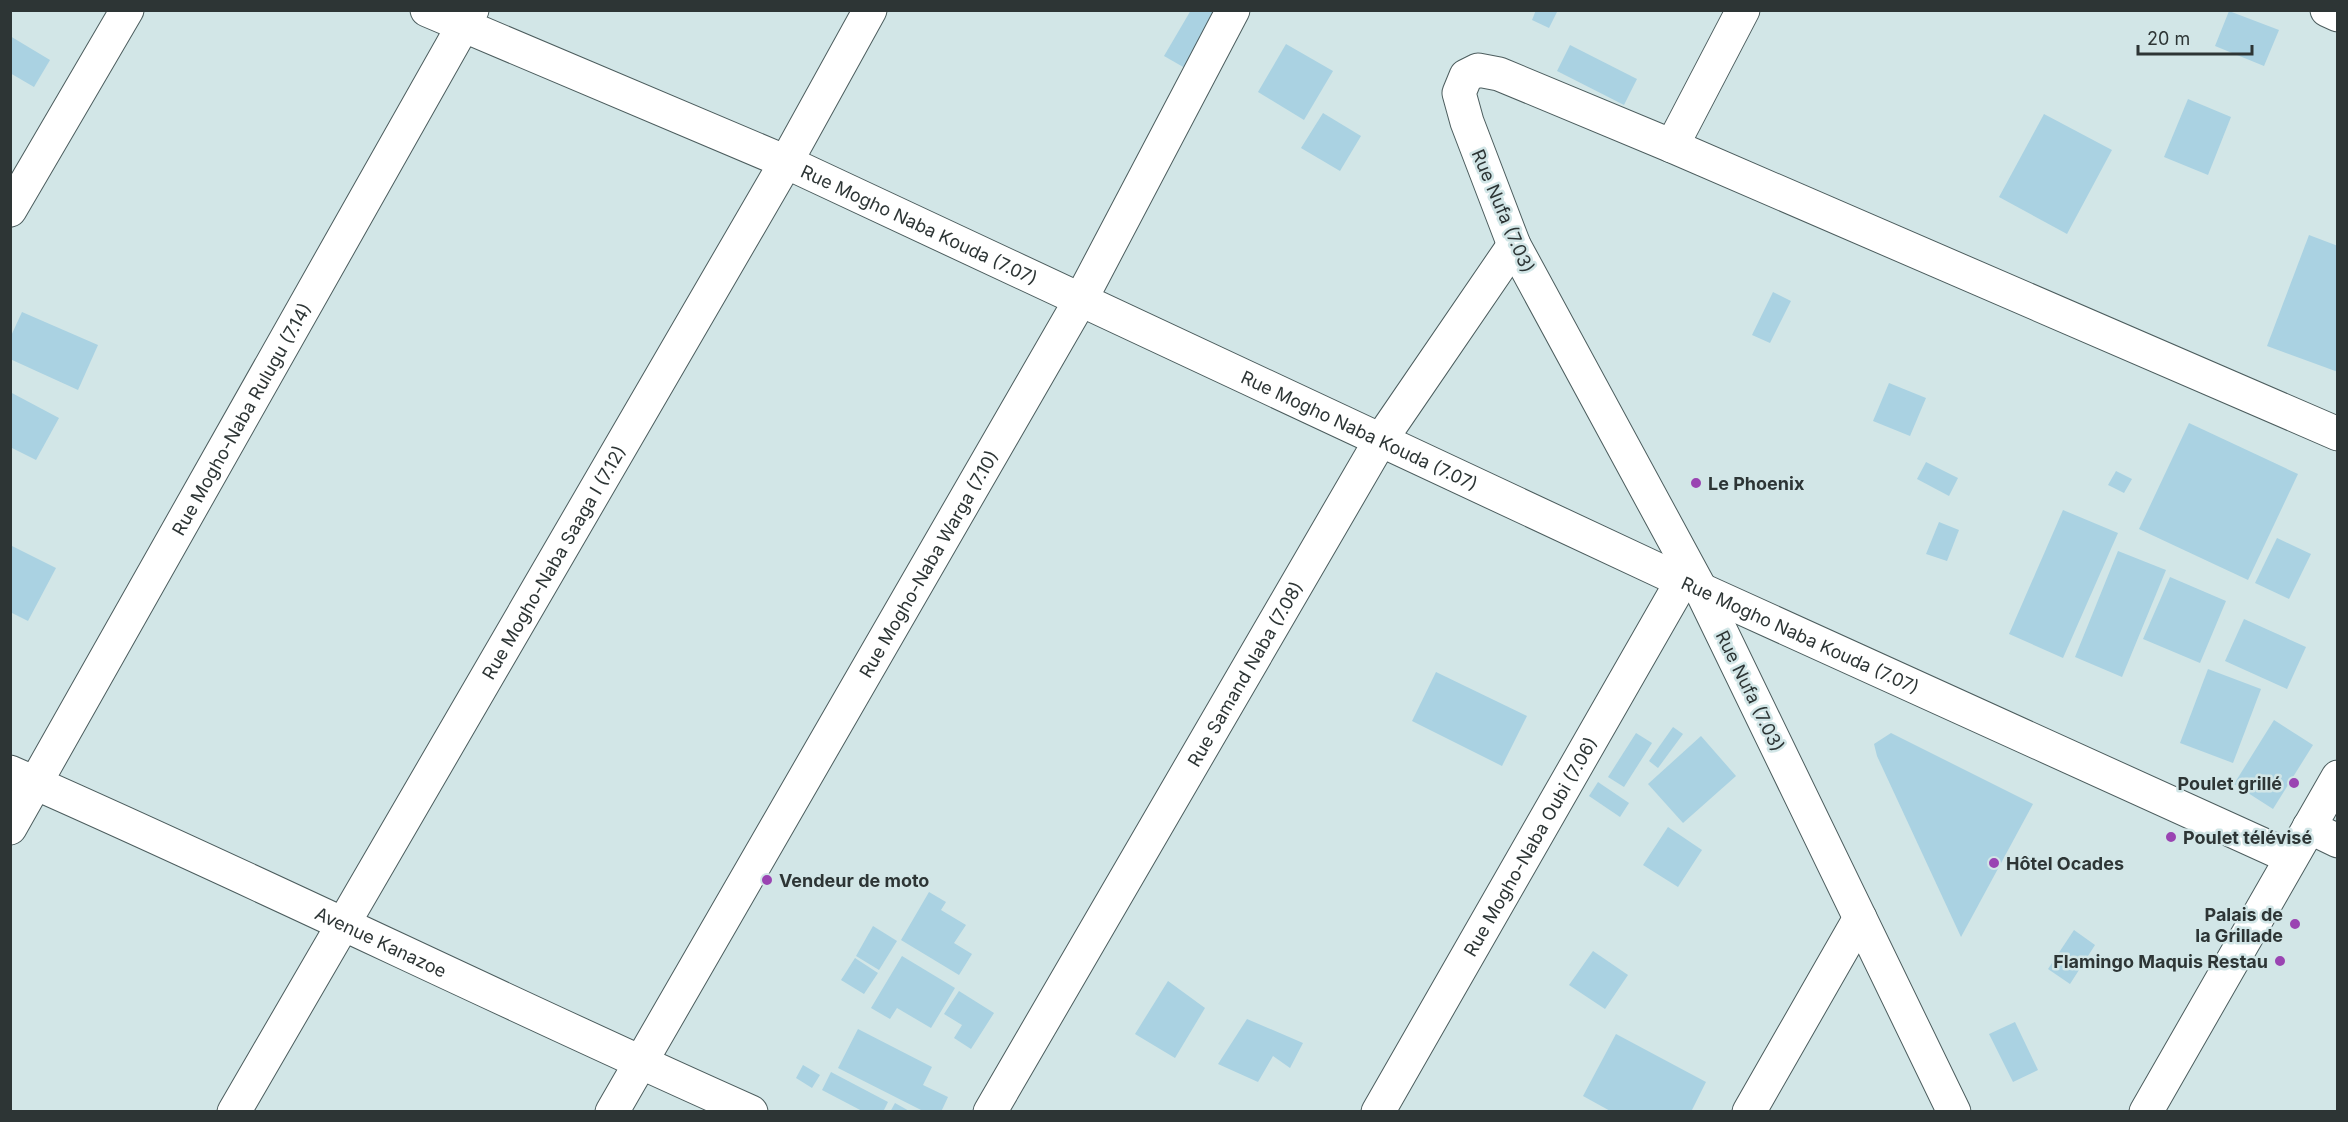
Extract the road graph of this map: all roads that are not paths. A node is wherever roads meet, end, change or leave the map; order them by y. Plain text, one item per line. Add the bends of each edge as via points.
1 (126, 10) edge
2 (427, 10) edge
3 (870, 10) edge
4 (1233, 10) edge
5 (1743, 10) edge
6 (2327, 10) edge
7 (2337, 15) edge
8 (468, 19) edge
9 (1672, 146) junction
10 (786, 162) junction
11 (10, 210) edge
12 (1514, 246) junction
13 (1082, 299) junction
14 (2337, 435) edge
15 (1380, 441) junction
16 (1691, 585) junction
17 (2337, 777) edge
18 (23, 778) edge
19 (10, 828) edge
20 (2323, 834) edge
21 (2290, 857) junction
22 (1860, 918) junction
23 (342, 923) junction
24 (640, 1062) junction
25 (234, 1112) edge
26 (612, 1112) edge
27 (751, 1112) edge
28 (990, 1112) edge
29 (1378, 1112) edge
30 (1749, 1112) edge
31 (1954, 1112) edge
32 (2145, 1112) edge

1 - 11 street
2 - 8 street, Rue Mogho Naba Kouda (7.07)
3 - 10 street, Rue Mogho-Naba Saaga I (7.12)
4 - 13 street, Rue Mogho-Naba Warga (7.10)
5 - 9 street
6 - 7 street
8 - 10 street, Rue Mogho Naba Kouda (7.07)
8 - 18 street, Rue Mogho-Naba Rulugu (7.14)
9 - 12 street, Rue Nufa (7.03) via 1499,74 1478,70 1466,76 1459,93 1467,122
9 - 14 street
10 - 13 street, Rue Mogho Naba Kouda (7.07)
10 - 23 street, Rue Mogho-Naba Saaga I (7.12)
12 - 15 street, Rue Samand Naba (7.08)
12 - 16 street, Rue Nufa (7.03)
13 - 15 street, Rue Mogho Naba Kouda (7.07)
13 - 24 street, Rue Mogho-Naba Warga (7.10)
15 - 16 street, Rue Mogho Naba Kouda (7.07)
15 - 28 street, Rue Samand Naba (7.08)
16 - 21 street, Rue Mogho Naba Kouda (7.07)
16 - 22 street, Rue Nufa (7.03)
16 - 29 street, Rue Mogho-Naba Oubi (7.06)
17 - 20 street
18 - 19 street, Rue Mogho-Naba Rulugu (7.14)
18 - 23 street, Avenue Kanazoe
20 - 21 street
21 - 32 street
22 - 30 street
22 - 31 street, Rue Nufa (7.03)
23 - 24 street, Avenue Kanazoe
23 - 25 street, Rue Mogho-Naba Saaga I (7.12)
24 - 26 street, Rue Mogho-Naba Warga (7.10)
24 - 27 street, Avenue Kanazoe

